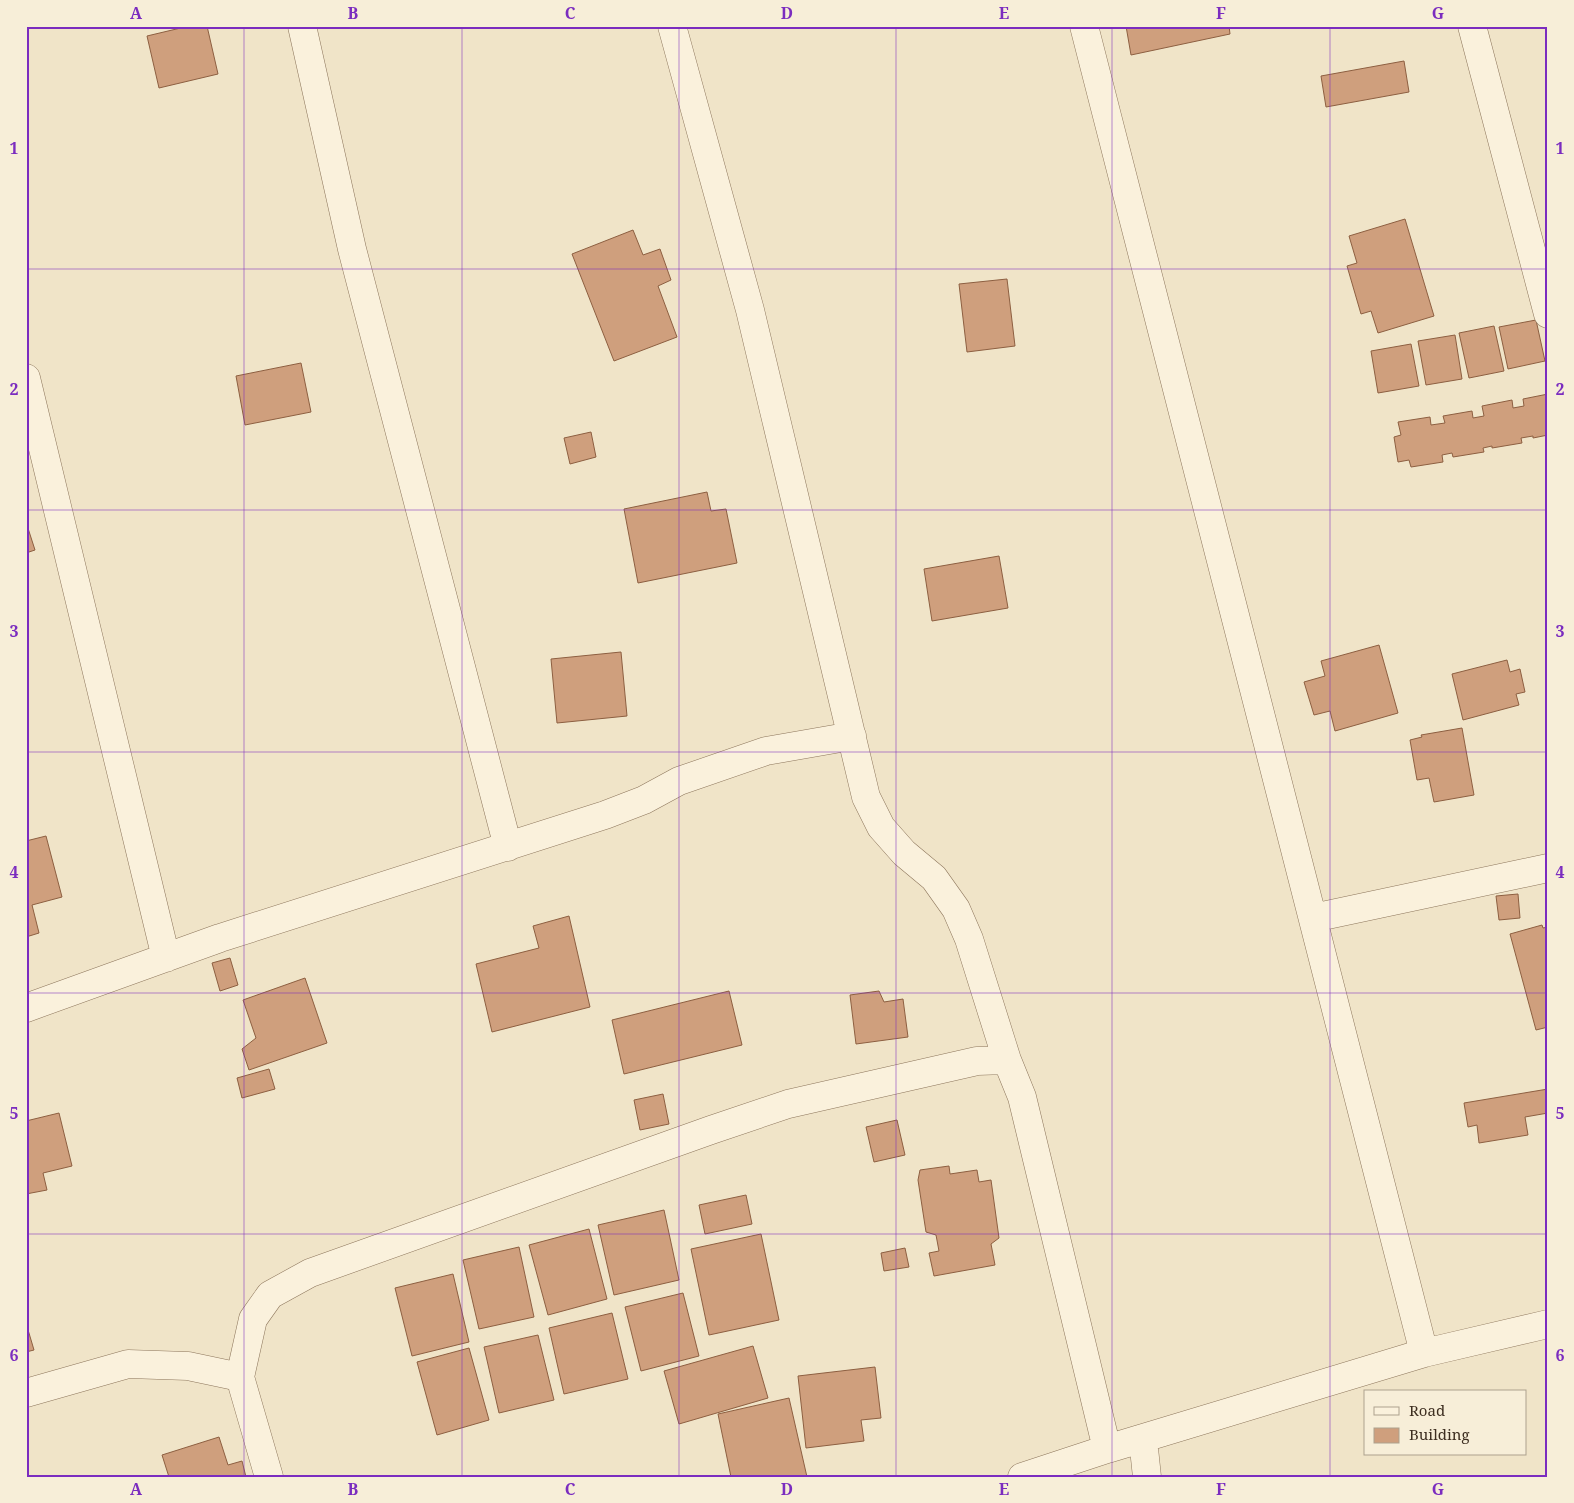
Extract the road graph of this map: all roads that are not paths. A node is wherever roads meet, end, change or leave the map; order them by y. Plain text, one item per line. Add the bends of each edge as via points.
1 (302, 26) edge
2 (672, 26) edge
3 (1084, 26) edge
4 (1472, 26) edge
5 (1548, 314) edge
6 (26, 378) edge
7 (852, 736) junction
8 (508, 847) junction
9 (1548, 868) edge
10 (1313, 918) junction
11 (166, 958) junction
12 (26, 1008) edge
13 (1007, 1060) junction
14 (1548, 1324) edge
15 (1424, 1354) junction
16 (240, 1377) junction
17 (26, 1393) edge
18 (1143, 1439) junction
19 (1107, 1449) junction
20 (269, 1477) edge
21 (1022, 1477) edge
22 (1147, 1477) edge

1 - 8 street via 352,249
2 - 7 street via 750,310
3 - 10 street
4 - 5 street
6 - 11 street
7 - 8 street via 766,751 679,780 644,800 605,815
7 - 13 street via 866,797 881,827 904,853 934,878 956,909
8 - 11 street
9 - 10 street
10 - 15 street
11 - 12 street
13 - 16 street via 977,1061 788,1104 310,1274 270,1295 253,1319
13 - 19 street via 1022,1097
14 - 15 street
15 - 18 street
16 - 17 street via 188,1366 128,1364
16 - 20 street
18 - 19 street
18 - 22 street
19 - 21 street

